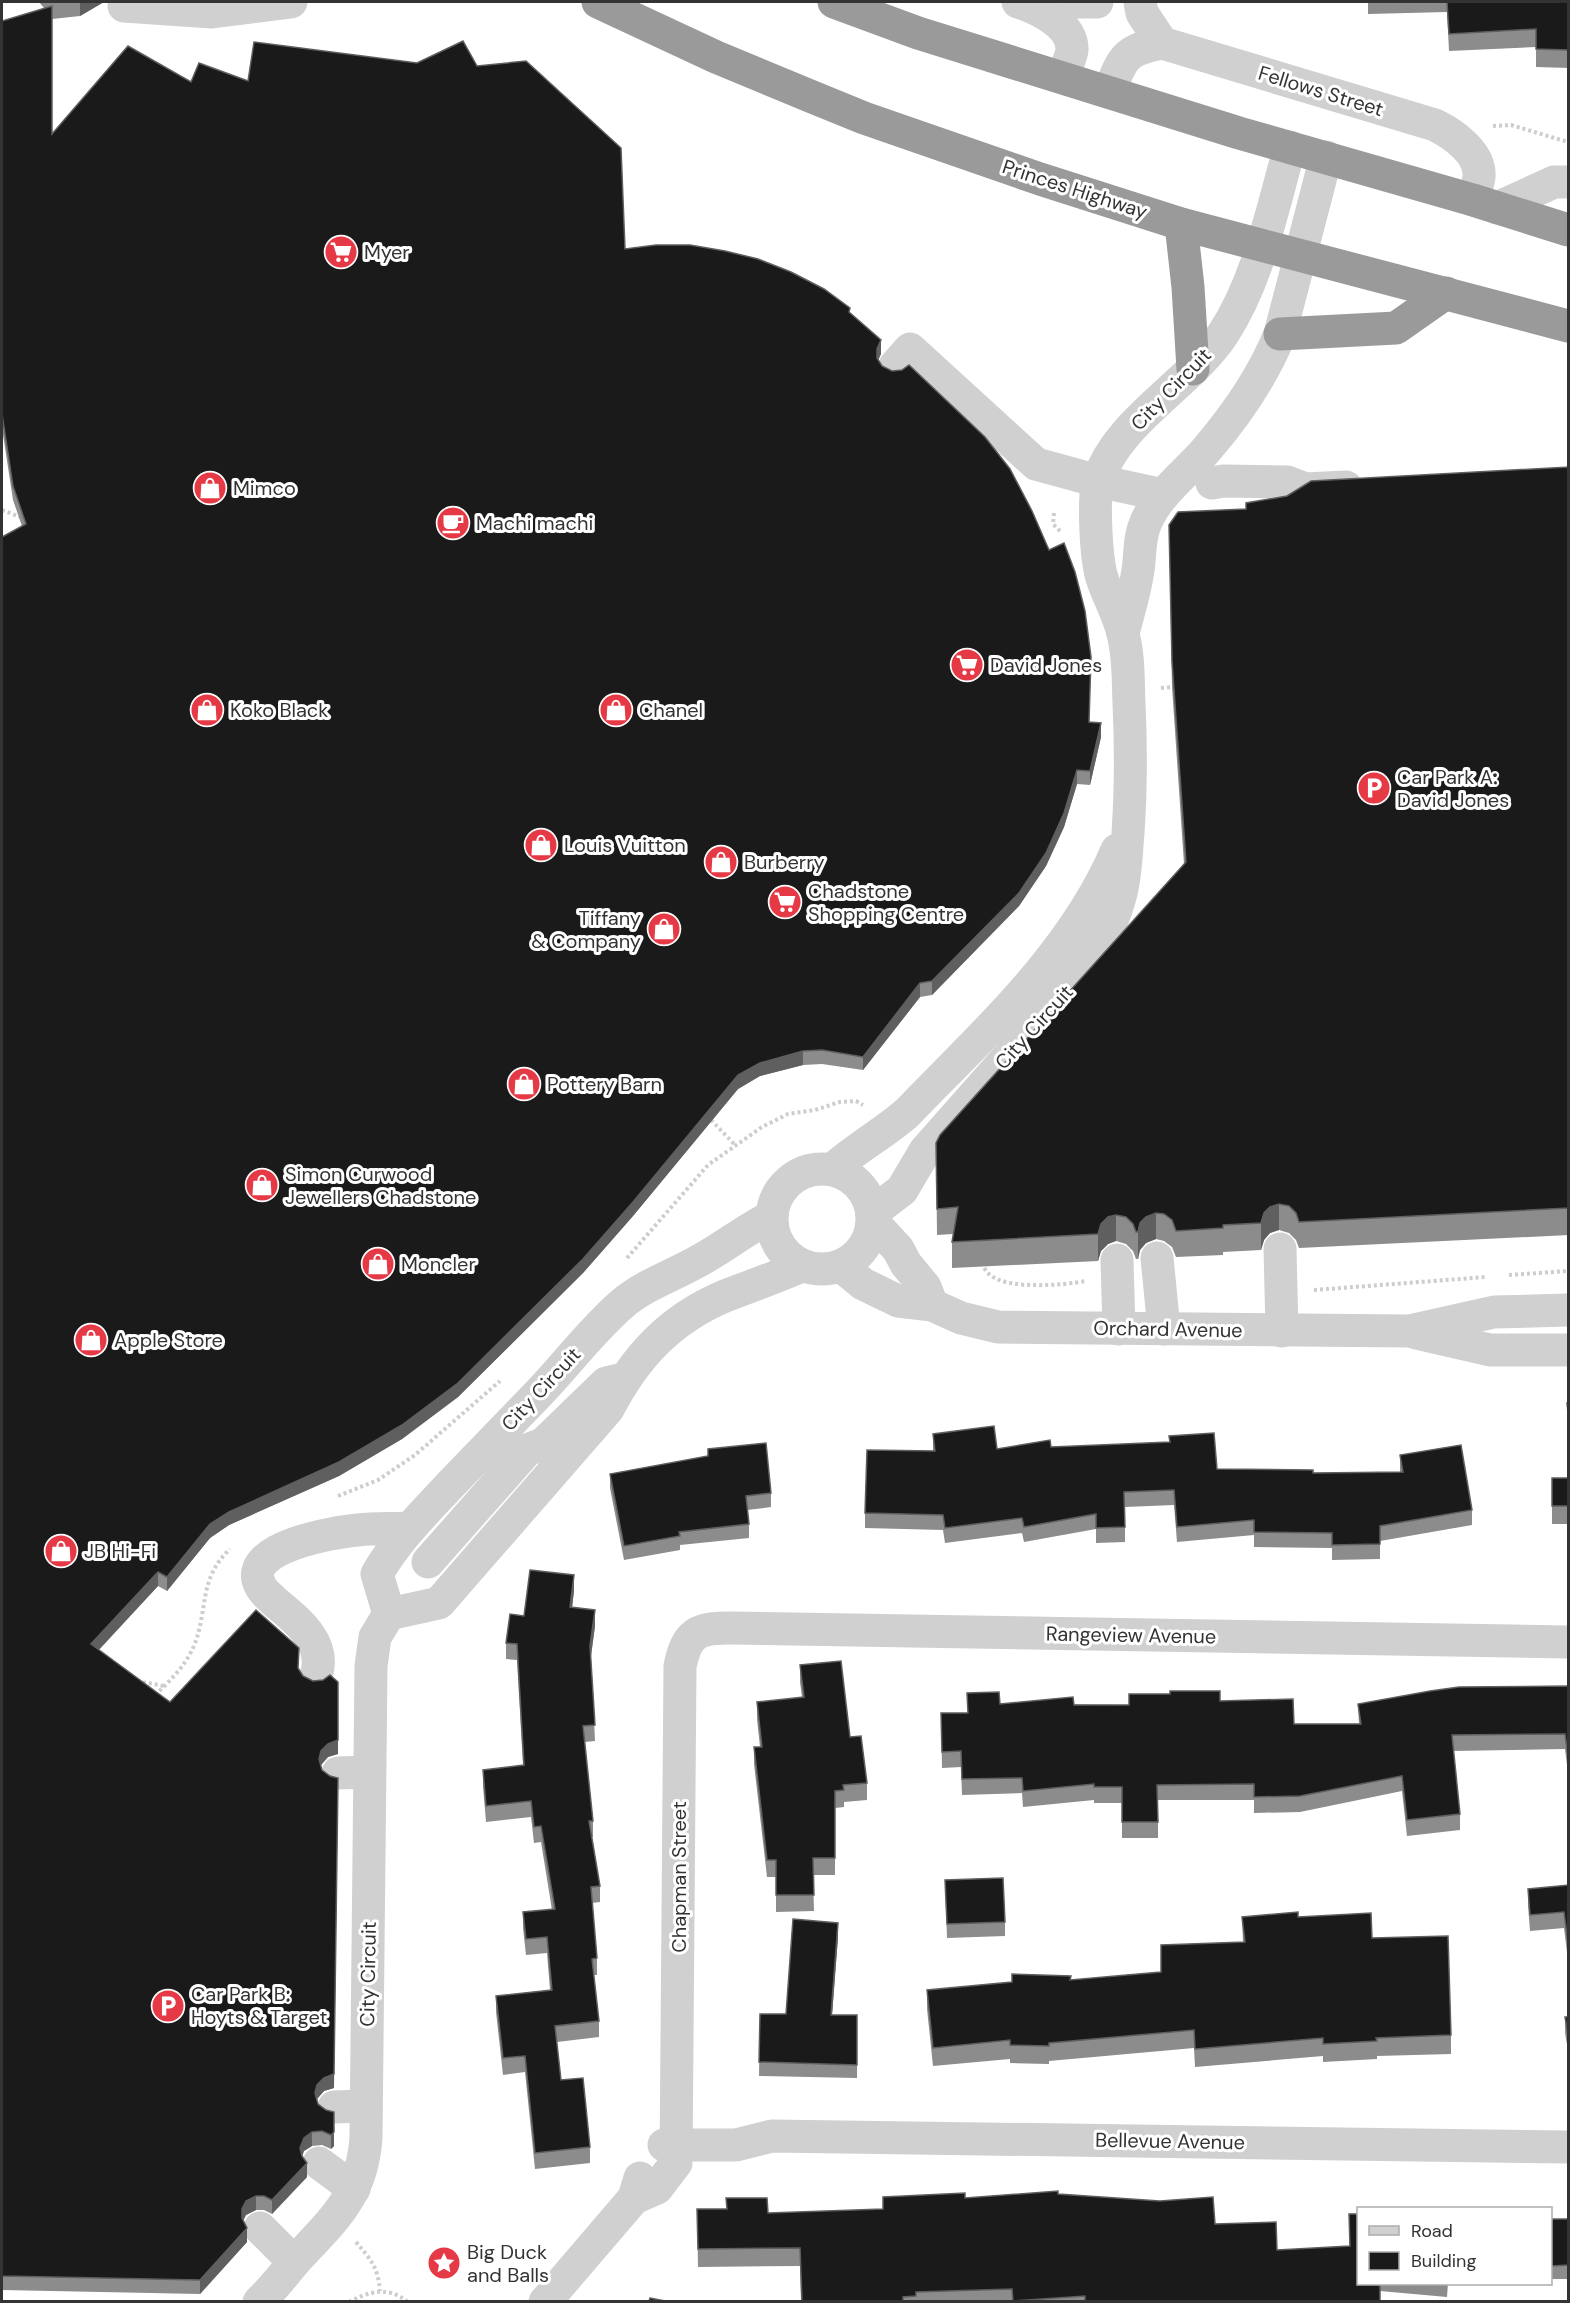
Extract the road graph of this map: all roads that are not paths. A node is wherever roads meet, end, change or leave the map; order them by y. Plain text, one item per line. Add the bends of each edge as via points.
1 (291, 2) edge
2 (598, 2) edge
3 (834, 2) edge
4 (1076, 2) edge
5 (1097, 2) edge
6 (1140, 2) edge
7 (1034, 3) edge
8 (124, 6) dead end
9 (1162, 43) junction
10 (1063, 77) junction
11 (1109, 92) junction
12 (1290, 147) junction
13 (1326, 157) junction
14 (1569, 182) edge
15 (1485, 204) junction
16 (1181, 224) junction
17 (1569, 230) edge
18 (1261, 245) junction
19 (1301, 255) junction
20 (1446, 293) junction
21 (1569, 326) edge
22 (1280, 334) junction
23 (895, 366) dead end
24 (1193, 369) junction
25 (1207, 450) junction
26 (1098, 481) junction
27 (1212, 483) junction
28 (1376, 486) edge
29 (1305, 489) junction
30 (1163, 495) junction
31 (1123, 633) junction
32 (1130, 808) junction
33 (833, 1169) junction
34 (771, 1217) junction
35 (873, 1217) junction
36 (1280, 1249) dead end
37 (1157, 1258) dead end
38 (1117, 1260) dead end
39 (802, 1266) junction
40 (841, 1266) junction
41 (932, 1305) junction
42 (1569, 1310) edge
43 (1119, 1329) junction
44 (1164, 1329) junction
45 (1282, 1331) junction
46 (1409, 1331) junction
47 (587, 1340) junction
48 (1569, 1350) edge
49 (624, 1379) junction
50 (527, 1450) junction
51 (409, 1528) junction
52 (428, 1562) dead end
53 (389, 1614) junction
54 (694, 1633) joint
55 (1569, 1642) edge
56 (316, 1676) dead end
57 (366, 2106) junction
58 (334, 2107) dead end
59 (673, 2139) junction
60 (1569, 2147) edge
61 (319, 2163) dead end
62 (354, 2189) junction
63 (260, 2228) dead end
64 (294, 2262) junction
65 (259, 2301) edge
66 (545, 2301) edge

1 - 8 street via 212,12
2 - 16 highway, Princes Highway via 716,57 864,118
3 - 10 highway via 918,33
4 - 5 street
6 - 9 street via 1146,20
7 - 10 street via 1063,27 1070,40 1072,50
9 - 11 street via 1129,54
9 - 15 street, Fellows Street via 1435,125 1467,149 1476,163
10 - 11 highway
11 - 12 highway
12 - 13 highway
12 - 18 street, City Circuit
13 - 15 highway
13 - 19 street, City Circuit
14 - 15 street via 1554,182
15 - 17 highway
16 - 18 highway, Princes Highway
16 - 24 highway
18 - 19 highway, Princes Highway
18 - 24 street, City Circuit via 1248,283 1222,334
19 - 20 highway, Princes Highway
19 - 22 street, City Circuit
20 - 21 highway, Princes Highway
20 - 22 highway via 1396,328
22 - 25 street, City Circuit via 1264,371
23 - 26 street via 910,349 1036,464
24 - 26 street, City Circuit via 1127,434
25 - 27 street
25 - 30 street, City Circuit
26 - 30 street
26 - 31 street, City Circuit via 1095,499 1100,568
27 - 29 street via 1287,482
27 - 29 street via 1224,514 1283,504
28 - 29 street
30 - 31 street, City Circuit via 1145,523 1138,574
31 - 32 street, City Circuit via 1130,727
32 - 33 street, City Circuit via 1120,845 1103,882 1039,973 907,1113
32 - 35 street, City Circuit via 1120,897 1103,941 1068,989 925,1151 902,1190
33 - 34 street via 804,1172 787,1183 776,1198
33 - 35 street via 859,1184
34 - 39 street via 780,1246
34 - 47 street, City Circuit via 694,1264 634,1294
35 - 40 street via 863,1249
35 - 41 street via 925,1287
36 - 45 street
37 - 44 street
38 - 43 street
39 - 40 street
39 - 49 street via 707,1305 646,1349
40 - 41 street, Orchard Avenue via 862,1284 898,1301
41 - 43 street, Orchard Avenue via 987,1326
42 - 46 street, Orchard Avenue via 1494,1312
43 - 44 street, Orchard Avenue
44 - 45 street, Orchard Avenue
45 - 46 street, Orchard Avenue
46 - 48 street, Orchard Avenue via 1490,1350
47 - 50 street via 587,1366 531,1432
47 - 51 street, City Circuit
49 - 50 street via 606,1383 543,1443
49 - 53 street via 608,1409 440,1603
50 - 52 street
51 - 53 street, City Circuit via 377,1574
51 - 56 street via 330,1534 274,1552 259,1566 257,1575 262,1590 301,1625 314,1644 320,1665
53 - 57 street, City Circuit via 372,1649 354,1773
54 - 55 street, Rangeview Avenue via 723,1628
54 - 59 street, Chapman Street via 683,1651 680,1666
57 - 58 street
57 - 62 street, City Circuit via 365,2150
59 - 60 street, Bellevue Avenue via 737,2124 772,2136
59 - 66 street, Chapman Street via 676,2163 657,2188 634,2198
61 - 62 street
62 - 64 street, City Circuit via 334,2220
63 - 64 street
64 - 65 street, City Circuit

